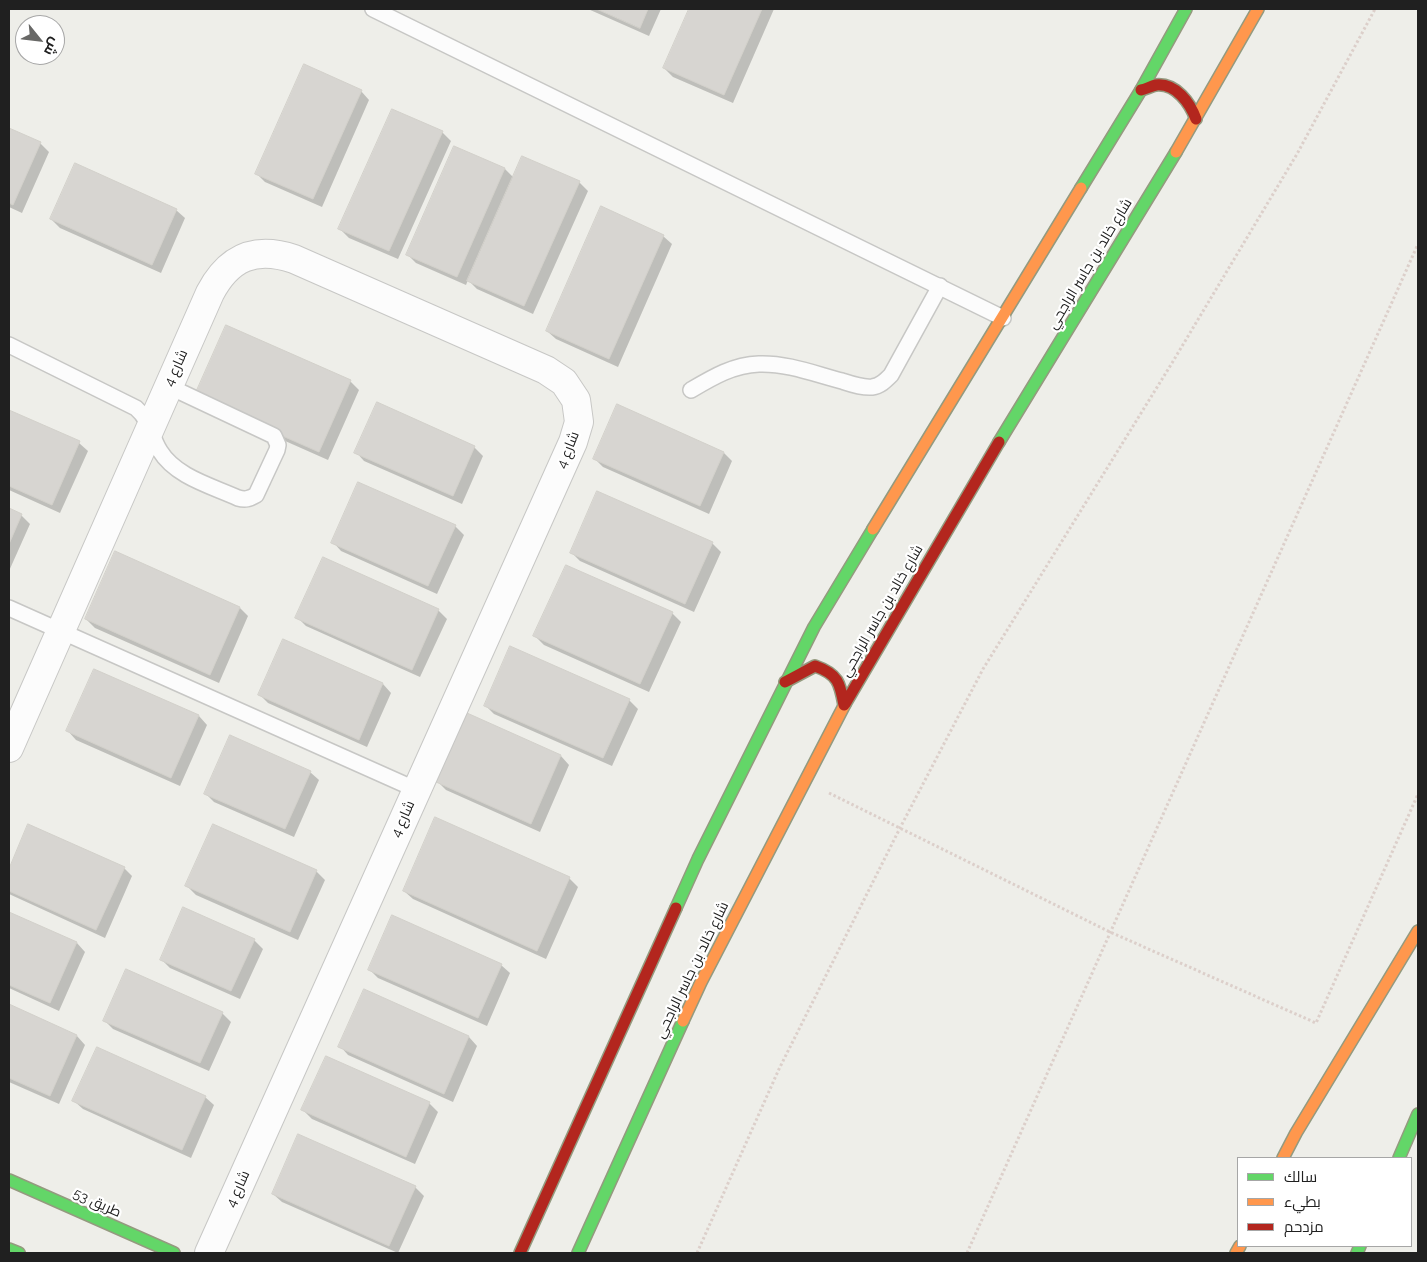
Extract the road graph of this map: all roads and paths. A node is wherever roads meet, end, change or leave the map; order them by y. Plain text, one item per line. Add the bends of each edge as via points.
1 (373, 9) edge
2 (1186, 9) edge
3 (1258, 9) edge
4 (1375, 9) edge
5 (1141, 90) junction
6 (1196, 119) junction
7 (1418, 244) edge
8 (940, 286) junction
9 (1003, 318) junction
10 (9, 345) edge
11 (168, 386) junction
12 (691, 390) dead end
13 (150, 427) junction
14 (9, 608) edge
15 (60, 631) junction
16 (785, 682) junction
17 (844, 705) junction
18 (9, 748) edge
19 (805, 782) junction
20 (417, 790) junction
21 (1418, 794) edge
22 (900, 828) junction
23 (1418, 931) edge
24 (1110, 932) junction
25 (1418, 1114) edge
26 (1284, 1157) edge
27 (1399, 1157) edge
28 (9, 1180) edge
29 (9, 1249) edge
30 (19, 1253) edge
31 (174, 1253) edge
32 (209, 1253) edge
33 (520, 1253) edge
34 (578, 1253) edge
35 (697, 1253) edge
36 (967, 1253) edge

1 - 8 lane
2 - 5 main road
3 - 6 main road, شارع خالد بن جاسر الراجحي
4 - 22 path via 1297,154 1172,364 983,669
5 - 6 main road via 1156,85 1172,88 1186,99
5 - 9 main road
6 - 17 main road, شارع خالد بن جاسر الراجحي
7 - 24 path
8 - 9 lane
8 - 12 lane via 890,375 879,386 863,387 792,367 760,364 728,370
9 - 16 main road via 814,626
10 - 13 lane via 129,404 142,414
11 - 13 street, شارع 4
11 - 13 lane via 274,436 277,450 256,495 250,499 238,498 180,472 161,452
11 - 20 street, شارع 4 via 218,278 245,257 270,253 294,259 546,370 564,382 576,400 579,422 573,442
13 - 15 street, شارع 4
14 - 15 lane
15 - 18 street, شارع 4
15 - 20 lane
16 - 17 main road via 815,666 829,670 840,682
16 - 33 main road via 698,859
17 - 19 main road, شارع خالد بن جاسر الراجحي
19 - 22 path
19 - 34 main road, شارع خالد بن جاسر الراجحي via 700,982
20 - 32 street, شارع 4
21 - 24 path via 1316,1023
22 - 24 path
22 - 35 path via 779,1070
23 - 26 main road
24 - 36 path
25 - 27 main road
28 - 31 main road, طريق 53
29 - 30 main road

